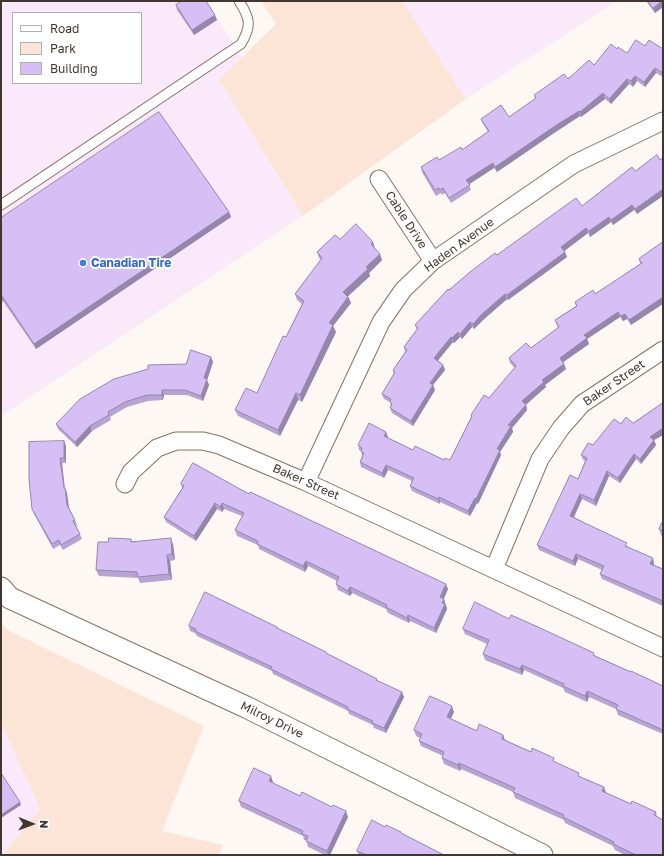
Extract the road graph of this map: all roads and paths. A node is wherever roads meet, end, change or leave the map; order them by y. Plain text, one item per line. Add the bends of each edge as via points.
1 (239, 1) edge
2 (663, 122) edge
3 (379, 179) dead end
4 (1, 205) edge
5 (433, 261) junction
6 (663, 350) edge
7 (306, 482) junction
8 (125, 484) dead end
9 (494, 569) junction
10 (1, 588) edge
11 (663, 648) edge
12 (542, 855) edge

1 - 4 lane via 248,16 249,27 241,44
2 - 5 street, Haden Avenue via 574,164
3 - 5 street, Cable Drive
5 - 7 street, Haden Avenue via 403,290 381,322
6 - 9 street, Baker Street via 582,404 562,428 540,460
7 - 8 street, Baker Street via 220,445 203,441 176,441 157,448 131,472
7 - 9 street, Baker Street
9 - 11 street, Baker Street
10 - 12 street, Milroy Drive via 10,598 246,707

